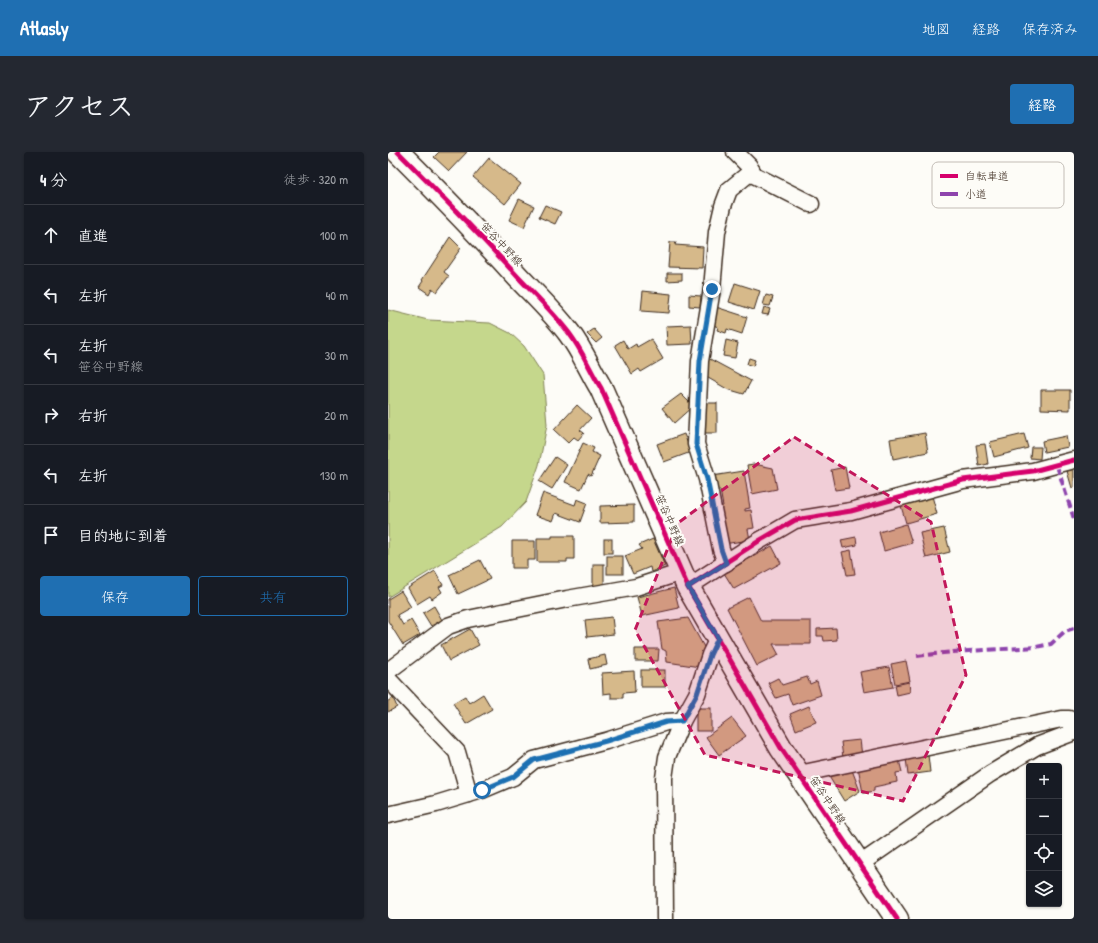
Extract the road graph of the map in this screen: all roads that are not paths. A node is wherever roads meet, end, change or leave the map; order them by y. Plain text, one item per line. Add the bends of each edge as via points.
1 (398, 152) edge
2 (735, 152) edge
3 (752, 171) junction
4 (810, 204) dead end
5 (1074, 460) edge
6 (726, 563) junction
7 (685, 580) junction
8 (718, 638) junction
9 (388, 671) edge
10 (388, 679) edge
11 (682, 721) junction
12 (1074, 726) edge
13 (1074, 732) edge
14 (799, 774) junction
15 (469, 794) junction
16 (388, 815) edge
17 (860, 864) junction
18 (665, 919) edge
19 (897, 919) edge

1 - 7 street, 笹谷中野線 via 468,222 569,333 601,388
2 - 3 street
3 - 4 street via 754,175
3 - 6 street via 729,190 723,206 717,232 712,289 700,361 696,444 707,479
5 - 6 street via 1033,472 963,480 851,510 795,520
6 - 7 street
7 - 8 street, 笹谷中野線
7 - 9 street via 567,599 468,619 448,626
8 - 11 street via 697,694
8 - 14 street, 笹谷中野線 via 781,748
10 - 15 street via 457,752
11 - 15 street via 666,722 534,760 513,777
11 - 18 street via 667,757 664,778
12 - 14 street via 1069,719 1062,719
13 - 17 street via 1037,746 990,774
14 - 17 street, 笹谷中野線
15 - 16 street
17 - 19 street, 笹谷中野線

